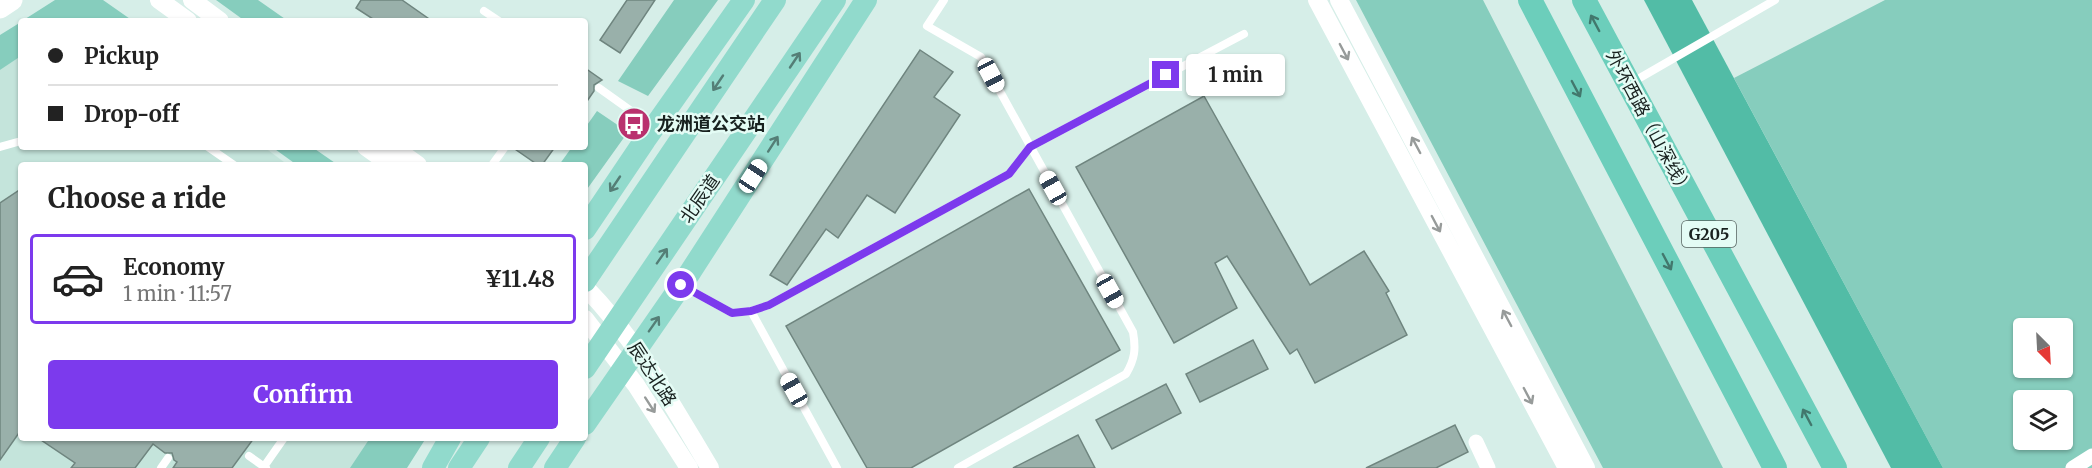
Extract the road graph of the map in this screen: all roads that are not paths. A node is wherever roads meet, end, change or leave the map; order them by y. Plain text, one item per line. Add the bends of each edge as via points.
1 (12, 0) edge
2 (159, 0) edge
3 (192, 0) edge
4 (744, 0) edge
5 (775, 0) edge
6 (836, 0) edge
7 (866, 0) edge
8 (944, 0) edge
9 (1317, 0) edge
10 (1339, 0) edge
11 (1530, 0) edge
12 (1584, 0) edge
13 (1775, 0) edge
14 (0, 8) edge
15 (484, 11) dead end
16 (184, 18) edge
17 (216, 18) edge
18 (494, 18) edge
19 (1244, 34) dead end
20 (1628, 85) junction
21 (599, 88) dead end
22 (645, 140) junction
23 (18, 142) edge
24 (0, 147) edge
25 (1030, 147) junction
26 (212, 150) edge
27 (373, 150) edge
28 (388, 157) edge
29 (230, 162) edge
30 (407, 162) edge
31 (588, 225) edge
32 (588, 277) edge
33 (681, 285) junction
34 (588, 290) edge
35 (751, 311) junction
36 (616, 321) junction
37 (588, 323) edge
38 (603, 341) junction
39 (637, 349) junction
40 (588, 364) edge
41 (624, 368) junction
42 (588, 420) edge
43 (282, 441) edge
44 (448, 441) edge
45 (477, 441) edge
46 (537, 441) edge
47 (573, 441) edge
48 (1476, 442) dead end
49 (249, 456) dead end
50 (2092, 456) edge
51 (168, 458) dead end
52 (1577, 466) edge
53 (161, 468) edge
54 (264, 468) edge
55 (433, 468) edge
56 (459, 468) edge
57 (519, 468) edge
58 (555, 468) edge
59 (689, 468) edge
60 (710, 468) edge
61 (837, 468) edge
62 (958, 468) edge
63 (1488, 468) edge
64 (1775, 468) edge
65 (1835, 468) edge
66 (2073, 468) edge

1 - 14 main road
2 - 16 street
3 - 17 street
4 - 22 main road
5 -> 32 main road
36 -> 6 main road, 北辰道
33 -> 7 main road
8 - 25 lane via 927,26 981,57
9 -> 52 street
52 -> 10 street
11 -> 64 highway, G205
20 -> 12 highway, 外环西路（山深线） / G205
13 - 20 lane
15 - 18 lane
19 - 25 lane
65 -> 20 highway, 外环西路（山深线） / G205
21 - 22 lane via 641,118
22 -> 31 main road
23 - 24 lane
25 - 35 lane via 1009,174 769,305
25 - 62 lane via 1133,332 1133,362 1126,374 1113,382
26 - 29 lane
27 - 28 street
28 - 30 street
33 - 35 lane via 732,313
39 -> 33 main road
34 - 36 street, 辰达北路
35 - 61 lane
36 - 38 main road, 北辰道
36 - 39 street, 辰达北路
37 - 38 street, 辰达北路
38 - 40 main road, 北辰道
38 - 41 street, 辰达北路
39 - 41 main road
39 - 60 street, 辰达北路
41 - 42 main road
41 -> 59 street, 辰达北路
43 - 54 lane
44 - 55 main road
45 - 56 main road
46 - 57 main road
47 - 58 main road
48 - 63 street
49 - 54 lane
50 - 66 street
51 - 53 lane

